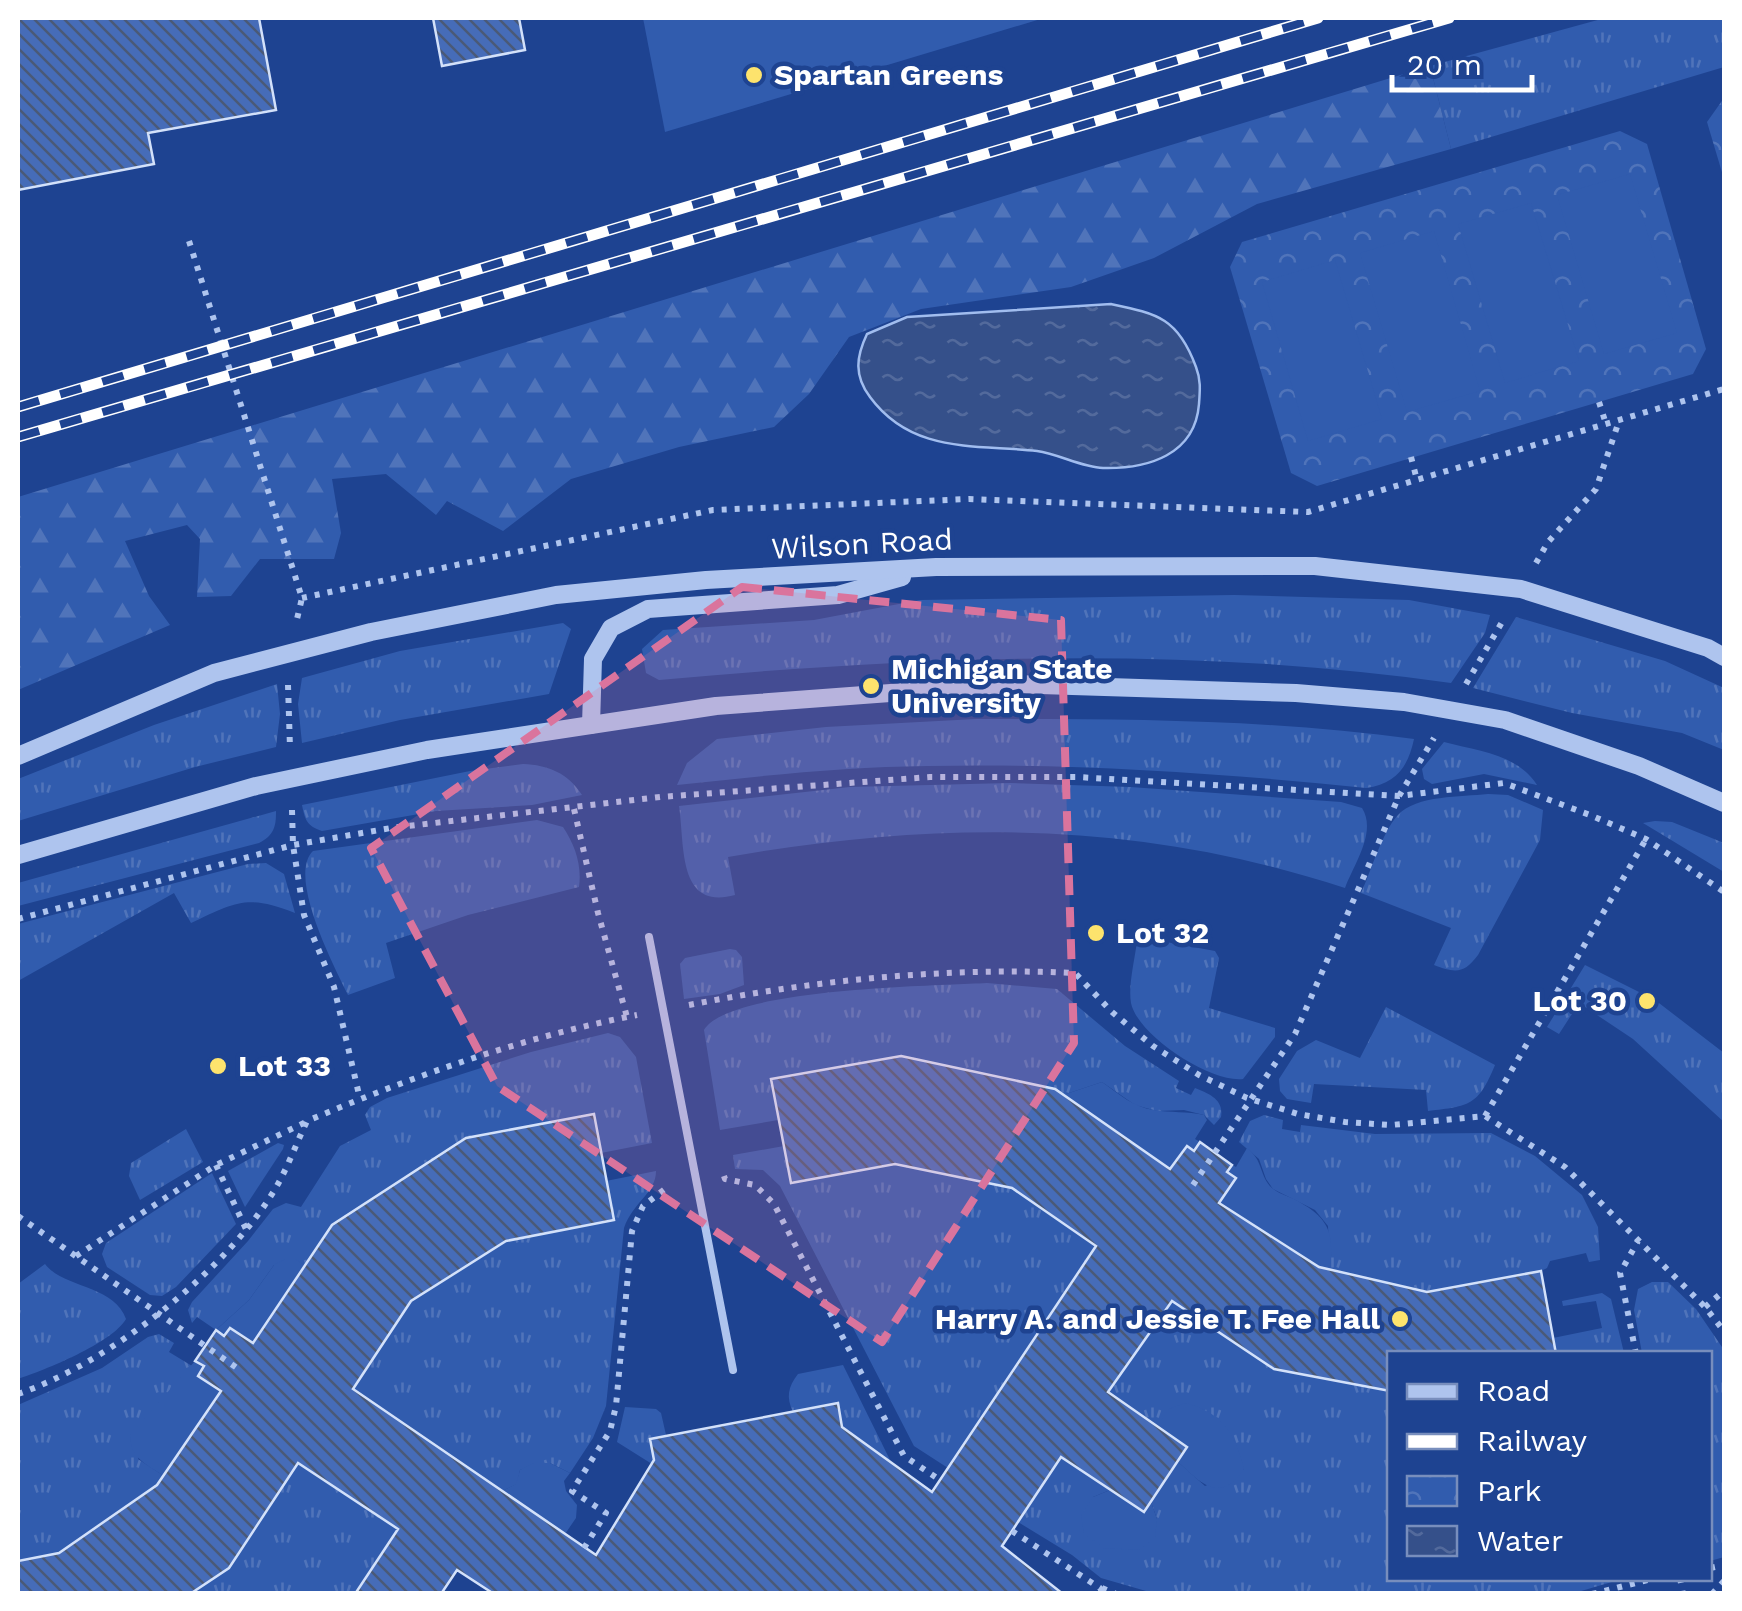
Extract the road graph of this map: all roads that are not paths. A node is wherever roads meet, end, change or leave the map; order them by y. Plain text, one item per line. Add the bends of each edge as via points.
1 (936, 567) junction
2 (1724, 656) edge
3 (591, 725) junction
4 (18, 756) edge
5 (1724, 804) edge
6 (18, 855) edge
7 (648, 938) dead end
8 (733, 1370) dead end

1 - 2 street, Wilson Road via 1315,566 1521,589
1 - 3 street via 838,595 648,609 610,628 593,659
1 - 4 street, Wilson Road via 556,595 371,632 214,672
3 - 5 street via 716,706 1012,684 1296,693 1505,720
3 - 6 street via 256,786
7 - 8 lane

